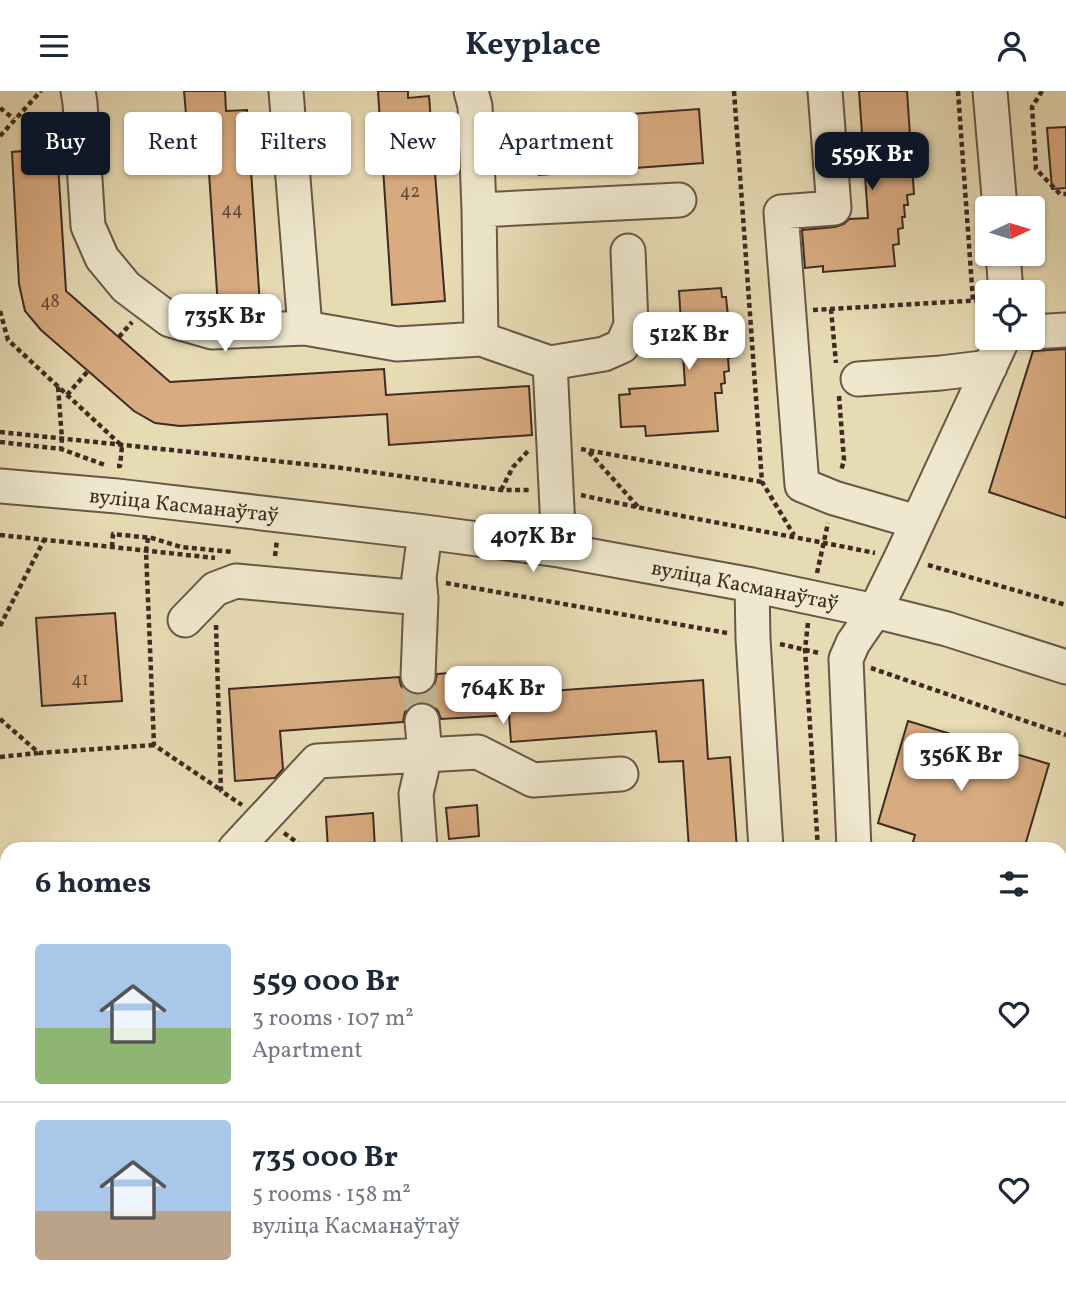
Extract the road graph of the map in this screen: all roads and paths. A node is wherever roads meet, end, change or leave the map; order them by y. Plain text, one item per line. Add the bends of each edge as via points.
1 (41, 91) edge
2 (78, 91) edge
3 (286, 91) edge
4 (471, 91) edge
5 (734, 91) edge
6 (825, 91) edge
7 (958, 91) edge
8 (990, 91) edge
9 (1042, 91) edge
10 (1032, 107) junction
11 (1023, 108) dead end
12 (0, 109) edge
13 (14, 120) junction
14 (0, 136) edge
15 (1066, 194) edge
16 (999, 196) edge
17 (679, 200) dead end
18 (479, 210) junction
19 (628, 251) dead end
20 (973, 301) joint
21 (0, 311) edge
22 (788, 312) junction
23 (305, 328) junction
24 (1066, 330) edge
25 (1045, 331) edge
26 (752, 337) junction
27 (481, 339) junction
28 (996, 352) edge
29 (550, 363) junction
30 (88, 371) dead end
31 (858, 379) dead end
32 (58, 386) junction
33 (67, 395) junction
34 (554, 441) junction
35 (0, 442) edge
36 (61, 449) junction
37 (589, 451) junction
38 (762, 482) junction
39 (0, 486) edge
40 (501, 490) dead end
41 (640, 508) dead end
42 (917, 521) junction
43 (425, 532) junction
44 (0, 535) edge
45 (794, 536) dead end
46 (148, 538) junction
47 (44, 540) junction
48 (112, 547) junction
49 (181, 547) dead end
50 (559, 550) junction
51 (146, 551) junction
52 (220, 574) junction
53 (752, 585) junction
54 (420, 588) junction
55 (875, 611) junction
56 (185, 620) dead end
57 (0, 626) edge
58 (752, 639) junction
59 (805, 649) junction
60 (846, 659) junction
61 (1066, 667) edge
62 (418, 676) tunnel mouth
63 (0, 719) edge
64 (422, 721) tunnel mouth
65 (1066, 735) edge
66 (155, 745) junction
67 (39, 753) junction
68 (425, 755) junction
69 (0, 757) edge
70 (621, 774) dead end
71 (221, 791) junction
72 (263, 818) junction
73 (241, 842) edge
74 (296, 842) edge
75 (419, 842) edge
76 (766, 842) edge
77 (818, 842) edge
78 (854, 842) edge

1 - 13 path
2 - 23 street via 88,226 102,258 126,287 170,320 212,332
3 - 23 street
4 - 18 street
5 - 26 path
6 - 22 street via 834,208 781,212
7 - 20 path
8 - 16 street
9 - 10 path
10 - 11 path
10 - 15 path via 1036,169 1060,194
12 - 13 path
13 - 14 path
17 - 18 street
18 - 27 street
19 - 29 street via 631,325 622,346 604,354
20 - 22 path
21 - 32 path via 8,340
22 - 26 path
22 - 42 street via 802,485
23 - 27 street via 397,344
24 - 25 street
26 - 38 path
27 - 29 street
28 - 31 street via 941,373
28 - 42 street
29 - 34 street
30 - 33 path
32 - 33 path
32 - 36 path
33 - 36 path via 122,446 120,467
34 - 37 path
34 - 40 path via 535,443 513,467
34 - 50 street
35 - 36 path
37 - 38 path
37 - 41 path
38 - 45 path
39 - 43 street, вуліца Касманаўтаў
42 - 55 street
43 - 50 street, вуліца Касманаўтаў
43 - 54 street
44 - 47 path
46 - 48 path via 113,534
46 - 49 path
46 - 51 path
47 - 48 path
47 - 57 path
48 - 51 path
50 - 53 street, вуліца Касманаўтаў
51 - 52 path
51 - 66 path
52 - 54 street via 236,581
52 - 56 street
52 - 71 path
53 - 55 street, вуліца Касманаўтаў
53 - 58 street
54 - 58 path
54 - 62 street
55 - 60 street
55 - 61 street, вуліца Касманаўтаў
58 - 59 path
58 - 76 street
59 - 60 path
59 - 77 path
60 - 65 path
60 - 78 street
63 - 67 path
64 - 68 street
66 - 67 path
66 - 71 path
67 - 69 path
68 - 70 street via 478,753 533,780
68 - 72 street via 317,761
68 - 75 street via 416,794
71 - 72 path
72 - 73 street
72 - 74 path

